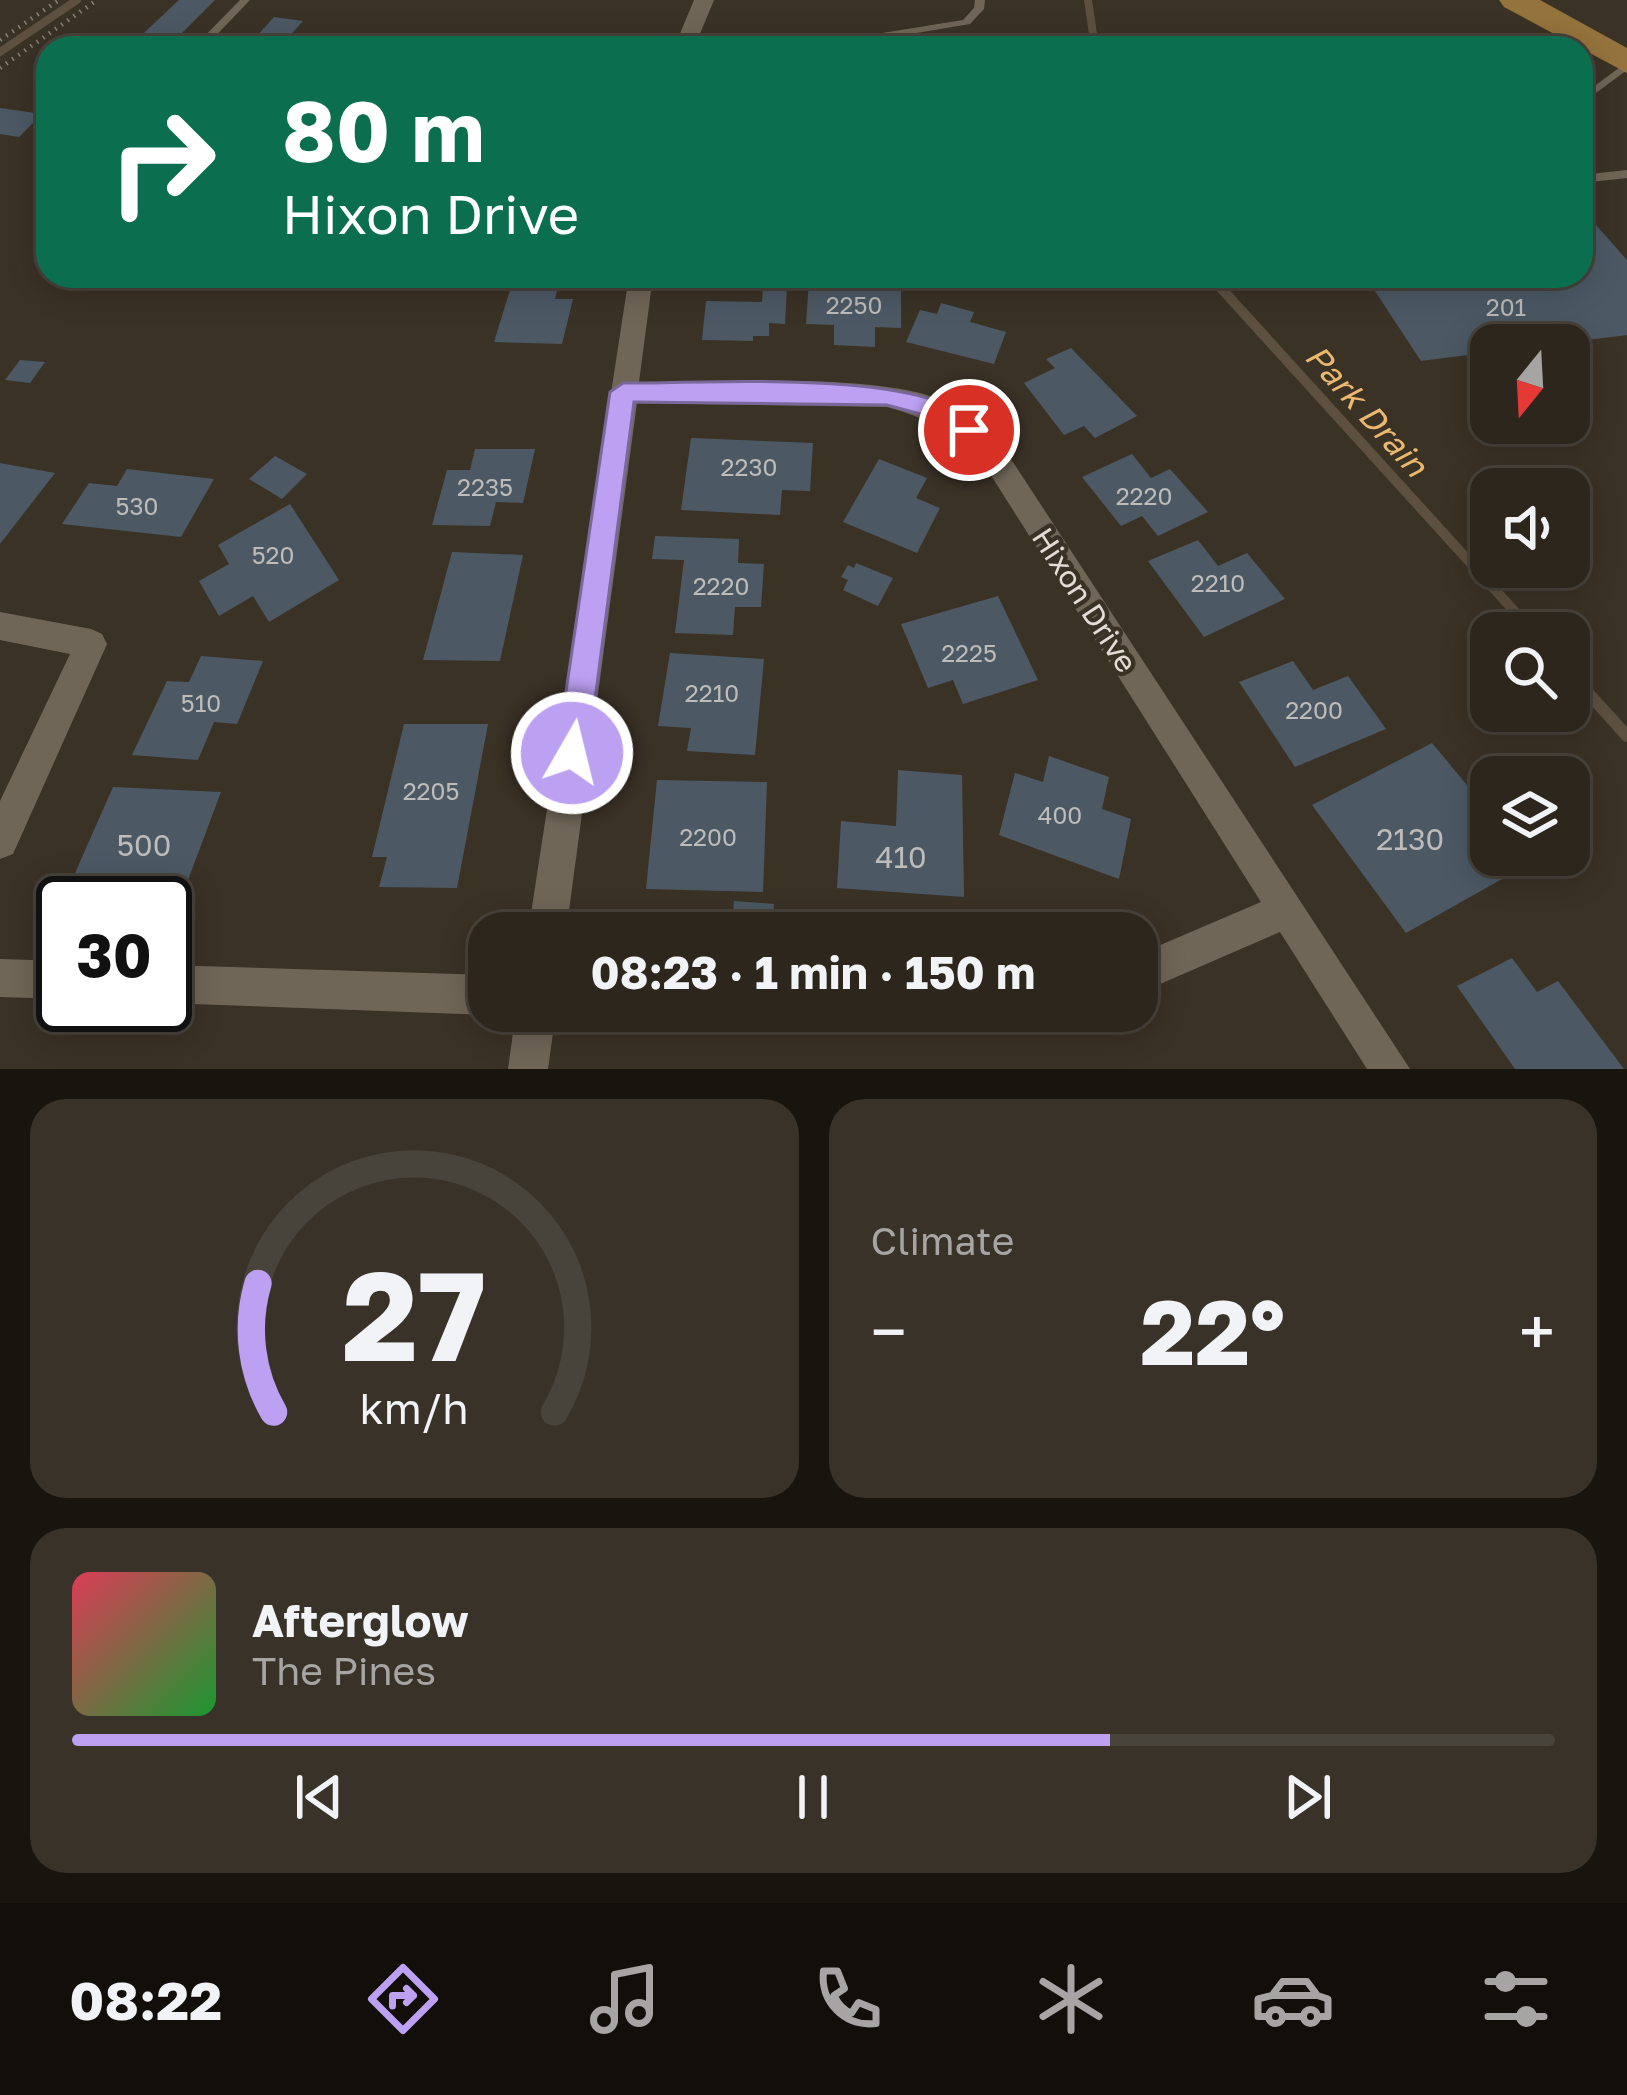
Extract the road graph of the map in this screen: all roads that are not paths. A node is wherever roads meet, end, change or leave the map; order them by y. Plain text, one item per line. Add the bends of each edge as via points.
1 (245, 0) edge
2 (704, 0) edge
3 (980, 0) edge
4 (1516, 0) edge
5 (1568, 0) edge
6 (1627, 32) edge
7 (210, 36) edge
8 (689, 36) edge
9 (881, 36) edge
10 (1578, 36) edge
11 (1593, 44) edge
12 (1627, 64) edge
13 (1593, 91) edge
14 (1627, 174) edge
15 (1593, 178) edge
16 (639, 288) edge
17 (623, 392) junction
18 (0, 626) edge
19 (0, 841) edge
20 (1284, 911) junction
21 (551, 912) edge
22 (1158, 966) edge
23 (0, 978) edge
24 (36, 979) edge
25 (192, 985) edge
26 (468, 994) edge
27 (533, 1032) edge
28 (528, 1069) edge
29 (1390, 1069) edge

1 - 7 lane
2 - 8 street
3 - 9 lane via 966,22
4 - 10 main road
5 - 6 main road
11 - 12 main road
12 - 13 lane
14 - 15 lane
16 - 17 street
17 - 20 street, Hixon Drive via 887,396 932,408 969,430 997,461
17 - 21 street
18 - 19 street via 91,644
20 - 22 street
20 - 29 street, Hixon Drive
23 - 24 street
25 - 26 street
27 - 28 street

